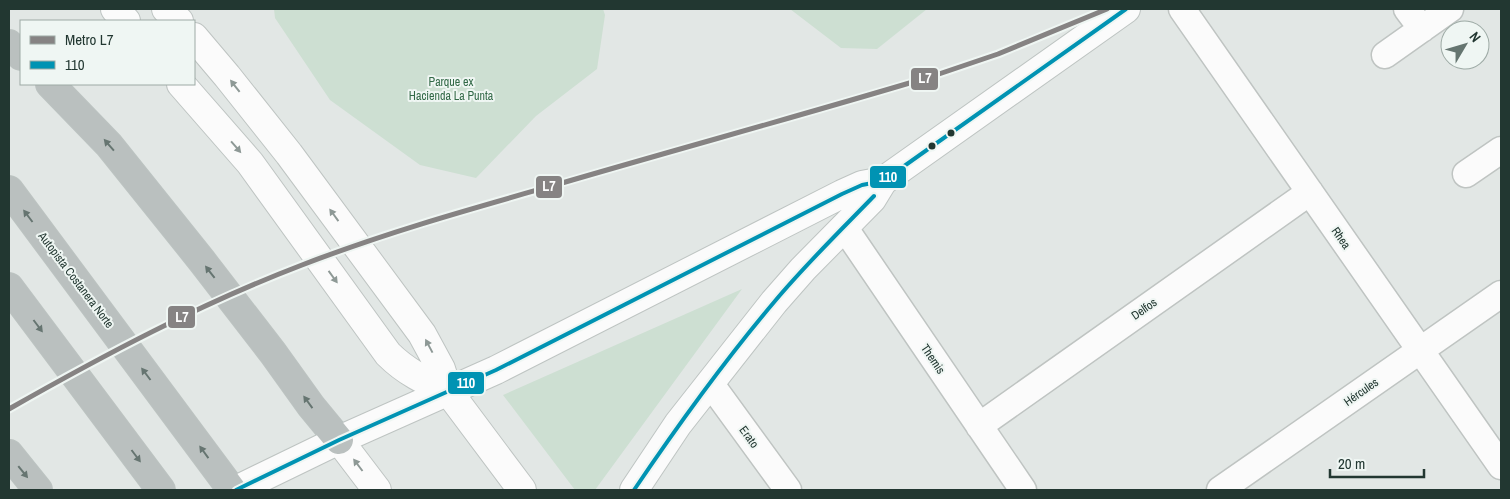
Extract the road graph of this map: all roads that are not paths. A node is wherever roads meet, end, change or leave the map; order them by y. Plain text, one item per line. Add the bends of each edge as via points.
1 (115, 9) edge
2 (166, 9) edge
3 (1126, 9) edge
4 (1182, 9) edge
5 (1450, 9) edge
6 (1414, 19) edge
7 (125, 20) edge
8 (178, 20) edge
9 (195, 38) edge
10 (9, 44) edge
11 (20, 55) edge
12 (1385, 56) dead end
13 (51, 85) edge
14 (182, 85) edge
15 (1501, 150) edge
16 (1466, 174) dead end
17 (883, 181) junction
18 (9, 190) edge
19 (1310, 192) junction
20 (844, 227) junction
21 (9, 288) edge
22 (1501, 294) edge
23 (1420, 351) junction
24 (710, 383) junction
25 (448, 391) junction
26 (979, 426) junction
27 (339, 440) junction
28 (9, 454) edge
29 (1501, 466) edge
30 (38, 490) edge
31 (161, 490) edge
32 (234, 490) edge
33 (377, 490) edge
34 (522, 490) edge
35 (634, 490) edge
36 (788, 490) edge
37 (1023, 490) edge
38 (1220, 490) edge

1 - 7 main road
2 - 8 main road
3 - 17 main road
4 - 19 street, Rhea
5 - 6 street
6 - 12 street
25 -> 9 main road via 441,369 422,334 289,154
10 - 11 highway
27 -> 13 highway via 208,268 115,153
14 -> 25 main road via 250,163 388,354 413,375
15 - 16 street
17 - 20 main road via 872,199
17 - 25 main road via 862,185 842,194 496,370
32 -> 18 highway, Autopista Costanera Norte
19 - 23 street, Rhea
19 - 26 street, Delfos
20 - 24 main road via 789,284
20 - 26 street, Themis
21 -> 31 highway
22 - 23 street, Hércules
23 - 29 street, Rhea
23 - 38 street, Hércules
24 - 35 main road
24 - 36 street, Erato
25 - 27 main road
25 - 34 main road
26 - 37 street, Themis
27 - 32 main road
33 -> 27 main road
28 -> 30 highway

